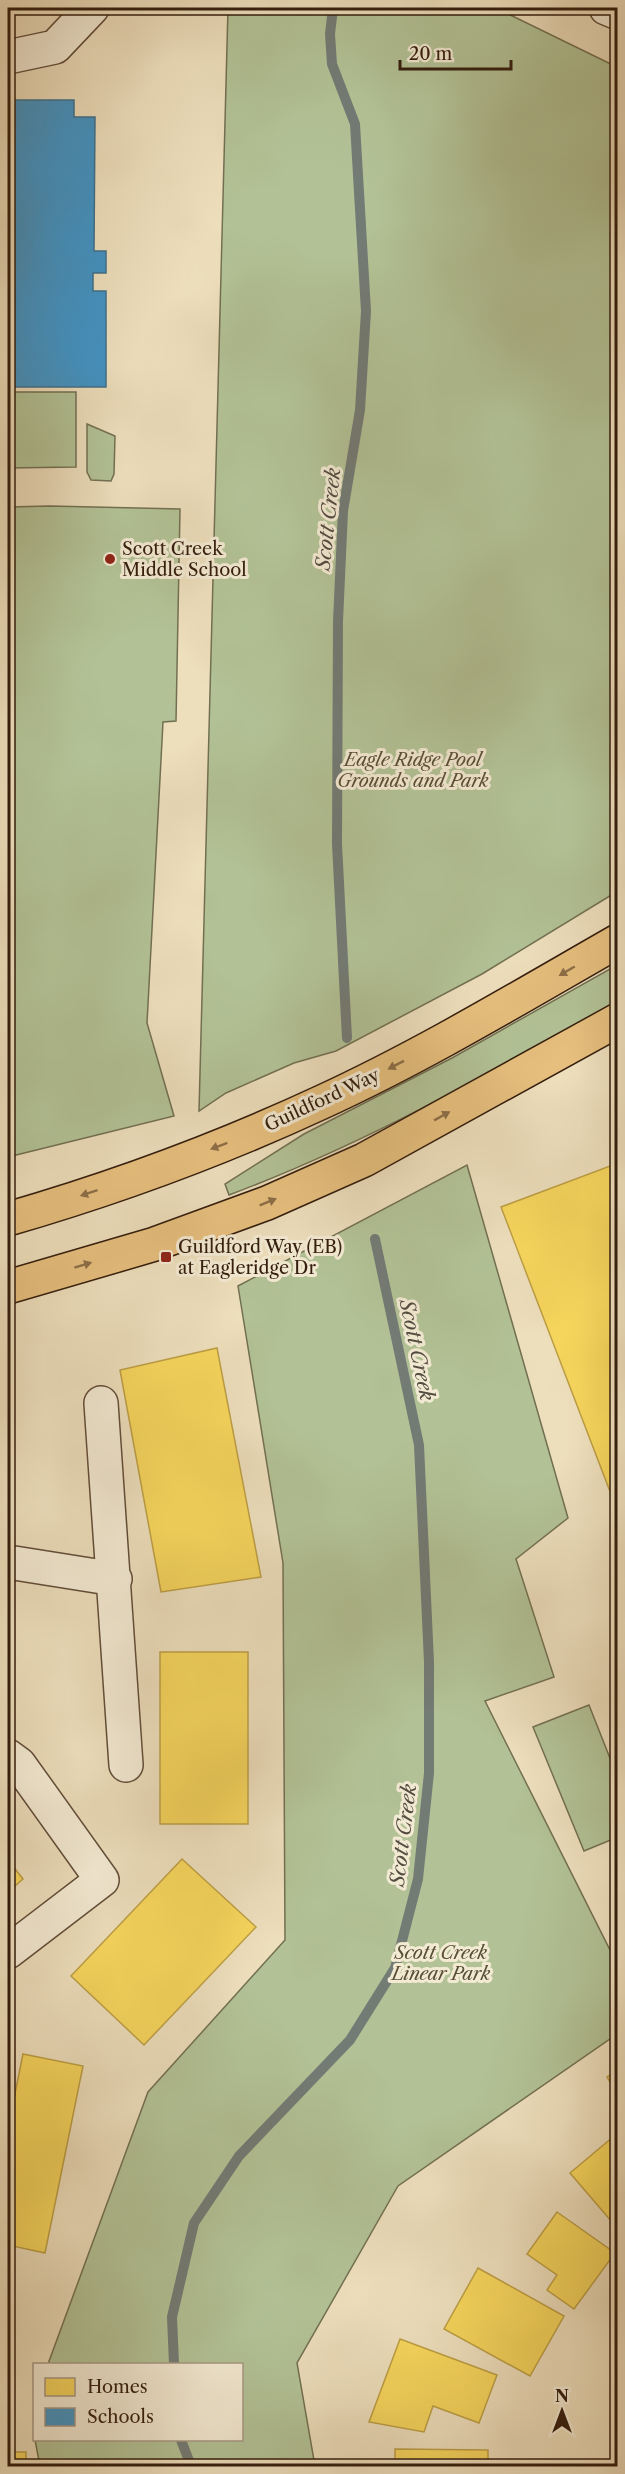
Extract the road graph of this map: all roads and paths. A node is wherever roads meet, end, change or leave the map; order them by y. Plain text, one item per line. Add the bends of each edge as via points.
1 (92, 8) edge
2 (606, 8) edge
3 (618, 13) edge
4 (8, 57) edge
5 (618, 942) edge
6 (618, 1020) edge
7 (8, 1219) edge
8 (8, 1287) edge
9 (101, 1402) dead end
10 (8, 1562) edge
11 (115, 1579) junction
12 (8, 1756) edge
13 (126, 1765) dead end
14 (8, 1952) edge

1 - 4 street via 55,48
2 - 3 street
5 -> 7 main road, Guildford Way via 445,1040 323,1102 145,1174
8 -> 6 main road via 155,1244 267,1203 364,1160
9 - 11 street
10 - 11 street
11 - 13 street
12 - 14 street via 19,1764 102,1880

